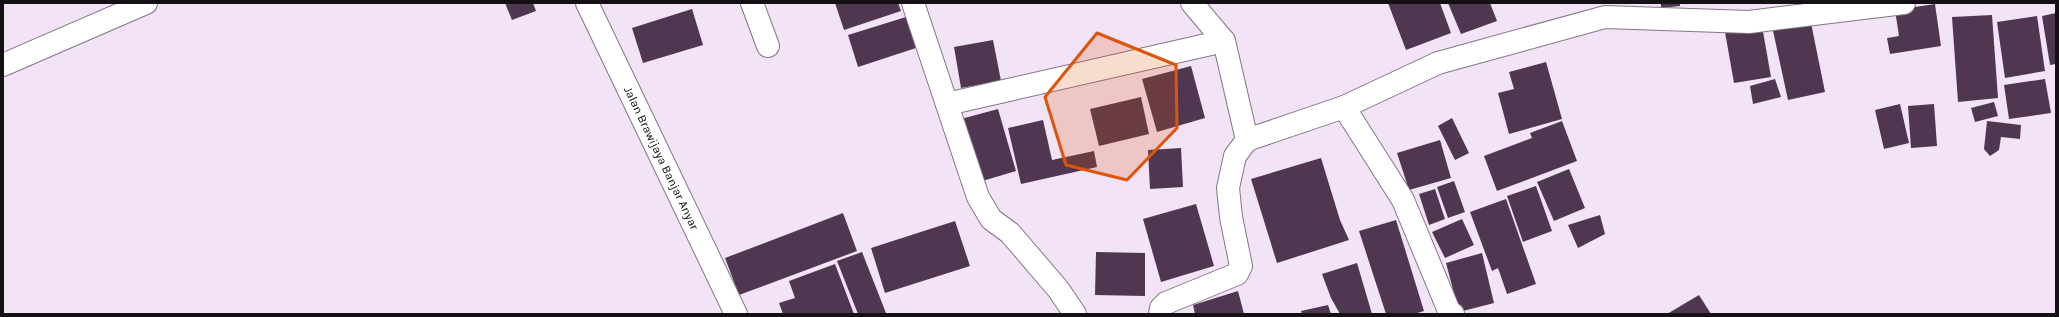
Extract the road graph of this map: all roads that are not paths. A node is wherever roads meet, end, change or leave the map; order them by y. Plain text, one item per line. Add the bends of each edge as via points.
1 (146, 3) edge
2 (587, 3) edge
3 (752, 3) edge
4 (914, 3) edge
5 (1192, 3) edge
6 (1904, 3) edge
7 (1224, 41) junction
8 (768, 46) dead end
9 (3, 65) edge
10 (947, 104) junction
11 (1344, 107) junction
12 (1247, 140) junction
13 (736, 314) edge
14 (1075, 314) edge
15 (1160, 314) edge
16 (1453, 314) edge

1 - 9 street
2 - 13 street, Jalan Brawijaya Banjar Anyar
3 - 8 street
4 - 10 street
5 - 7 street
6 - 11 street via 1749,22 1605,17 1438,62
7 - 10 street
7 - 12 street
10 - 14 street via 978,197 991,219 1010,233 1058,289
11 - 12 street
11 - 16 street via 1403,200 1449,311
12 - 15 street via 1235,156 1228,188 1241,266 1237,274 1166,303

